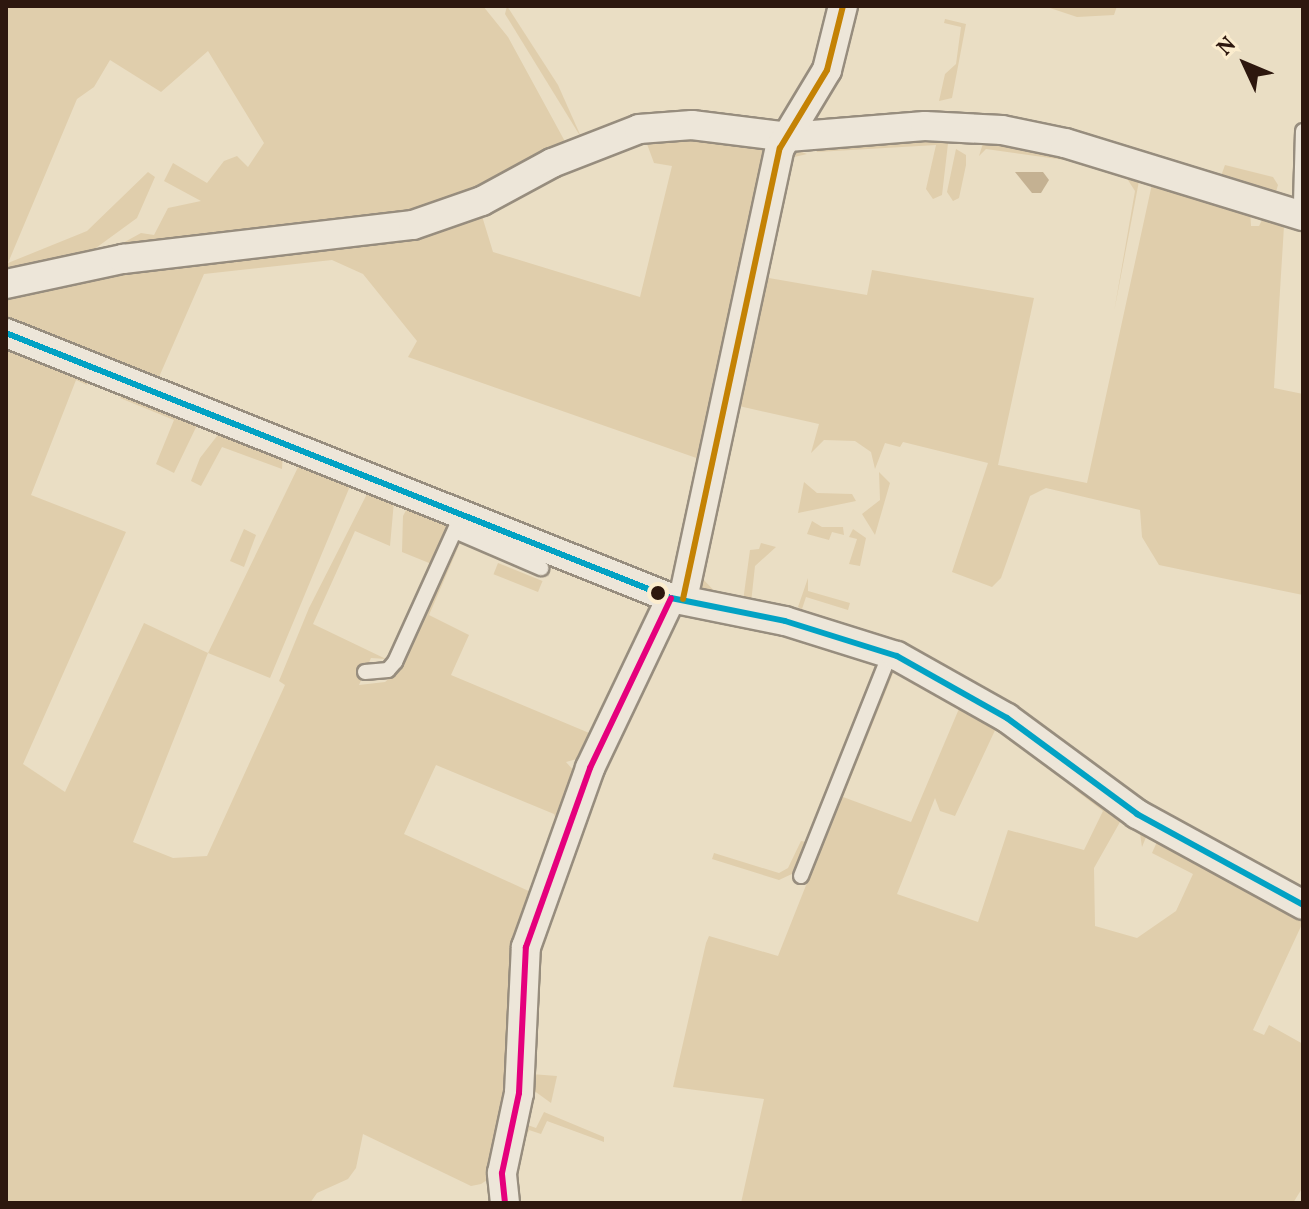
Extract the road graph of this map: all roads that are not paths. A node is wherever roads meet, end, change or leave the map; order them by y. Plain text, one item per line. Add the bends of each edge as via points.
1 (843, 6) edge
2 (1303, 131) edge
3 (788, 137) junction
4 (1299, 215) edge
5 (6, 284) edge
6 (6, 333) edge
7 (459, 522) junction
8 (509, 543) junction
9 (541, 568) dead end
10 (677, 598) junction
11 (882, 651) junction
12 (365, 672) dead end
13 (801, 876) dead end
14 (1303, 905) edge
15 (505, 1203) edge

1 - 3 street via 827,70
2 - 4 lane
3 - 4 street via 925,126 1002,130 1065,143
3 - 5 street via 692,125 639,129 552,163 482,201 413,225 123,259
3 - 10 street via 777,163
6 - 7 street
7 - 8 street
7 - 12 lane via 395,662 388,670
8 - 9 lane
8 - 10 street
10 - 11 street via 785,621
10 - 15 street via 590,768 526,947 519,1093 502,1173
11 - 13 lane via 886,664
11 - 14 street via 951,683 1126,807

